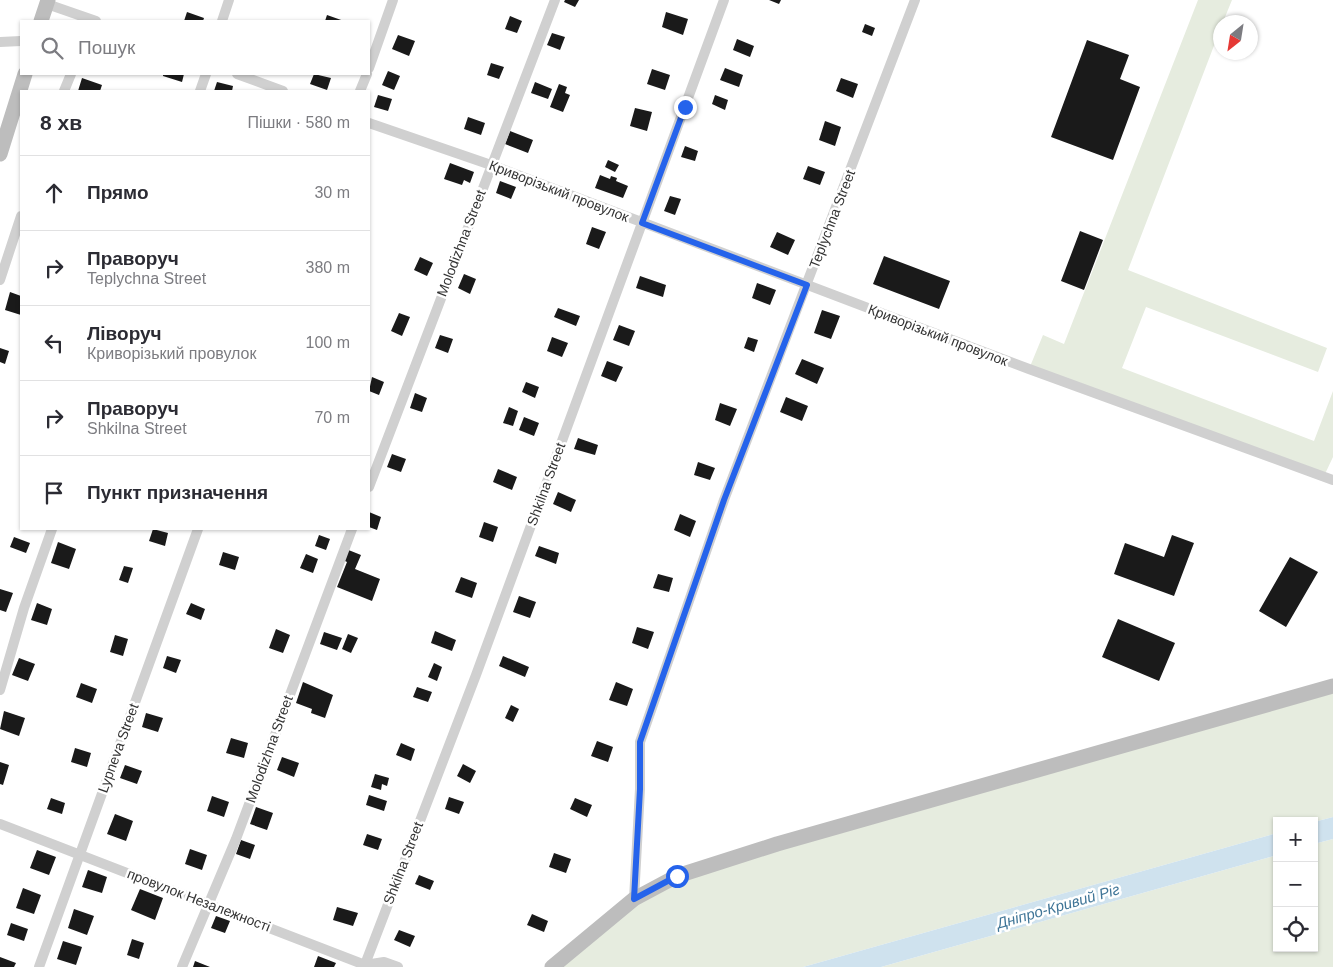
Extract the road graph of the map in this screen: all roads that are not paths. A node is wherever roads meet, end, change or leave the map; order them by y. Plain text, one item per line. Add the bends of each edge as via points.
1 (229, 0) edge
2 (393, 0) edge
3 (555, 0) edge
4 (724, 0) edge
5 (915, 0) edge
6 (47, 2) edge
7 (75, 18) edge
8 (41, 20) edge
9 (89, 20) edge
10 (222, 20) edge
11 (20, 41) edge
12 (0, 42) edge
13 (370, 65) edge
14 (25, 75) edge
15 (71, 75) edge
16 (206, 75) edge
17 (240, 75) edge
18 (367, 75) edge
19 (20, 90) edge
20 (20, 90) edge
21 (64, 90) edge
22 (200, 90) edge
23 (280, 90) edge
24 (360, 90) edge
25 (370, 123) edge
26 (0, 154) edge
27 (491, 165) junction
28 (20, 219) edge
29 (642, 223) junction
30 (0, 280) edge
31 (807, 285) junction
32 (1333, 480) edge
33 (370, 484) edge
34 (52, 530) edge
35 (198, 530) edge
36 (352, 530) edge
37 (1333, 686) edge
38 (0, 690) edge
39 (0, 824) edge
40 (79, 854) junction
41 (634, 899) junction
42 (210, 904) junction
43 (364, 966) edge
44 (38, 967) edge
45 (182, 967) edge
46 (398, 967) edge
47 (552, 967) edge

1 - 10 street
2 - 13 street
3 - 27 street, Molodizhna Street
4 - 29 street, Shkilna Street
5 - 31 street, Teplychna Street
6 - 7 street
6 - 8 street
7 - 9 street
11 - 12 street
14 - 19 street
15 - 21 street
16 - 22 street
17 - 23 street
18 - 24 street
20 - 26 street
25 - 27 street, Криворізький провулок
27 - 29 street, Криворізький провулок
27 - 33 street, Molodizhna Street
28 - 30 street
29 - 31 street, Криворізький провулок
29 - 43 street, Shkilna Street via 476,675
31 - 32 street, Криворізький провулок
31 - 41 street, Teplychna Street via 724,500 640,742
34 - 38 street
35 - 40 street, Lypneva Street
36 - 42 street, Molodizhna Street
37 - 41 street via 777,844 677,876
39 - 40 street, провулок Незалежності
40 - 42 street, провулок Незалежності
40 - 44 street, Lypneva Street
41 - 47 street
42 - 43 street, провулок Незалежності
42 - 45 street, Molodizhna Street
43 - 46 street, провулок Незалежності via 384,962

